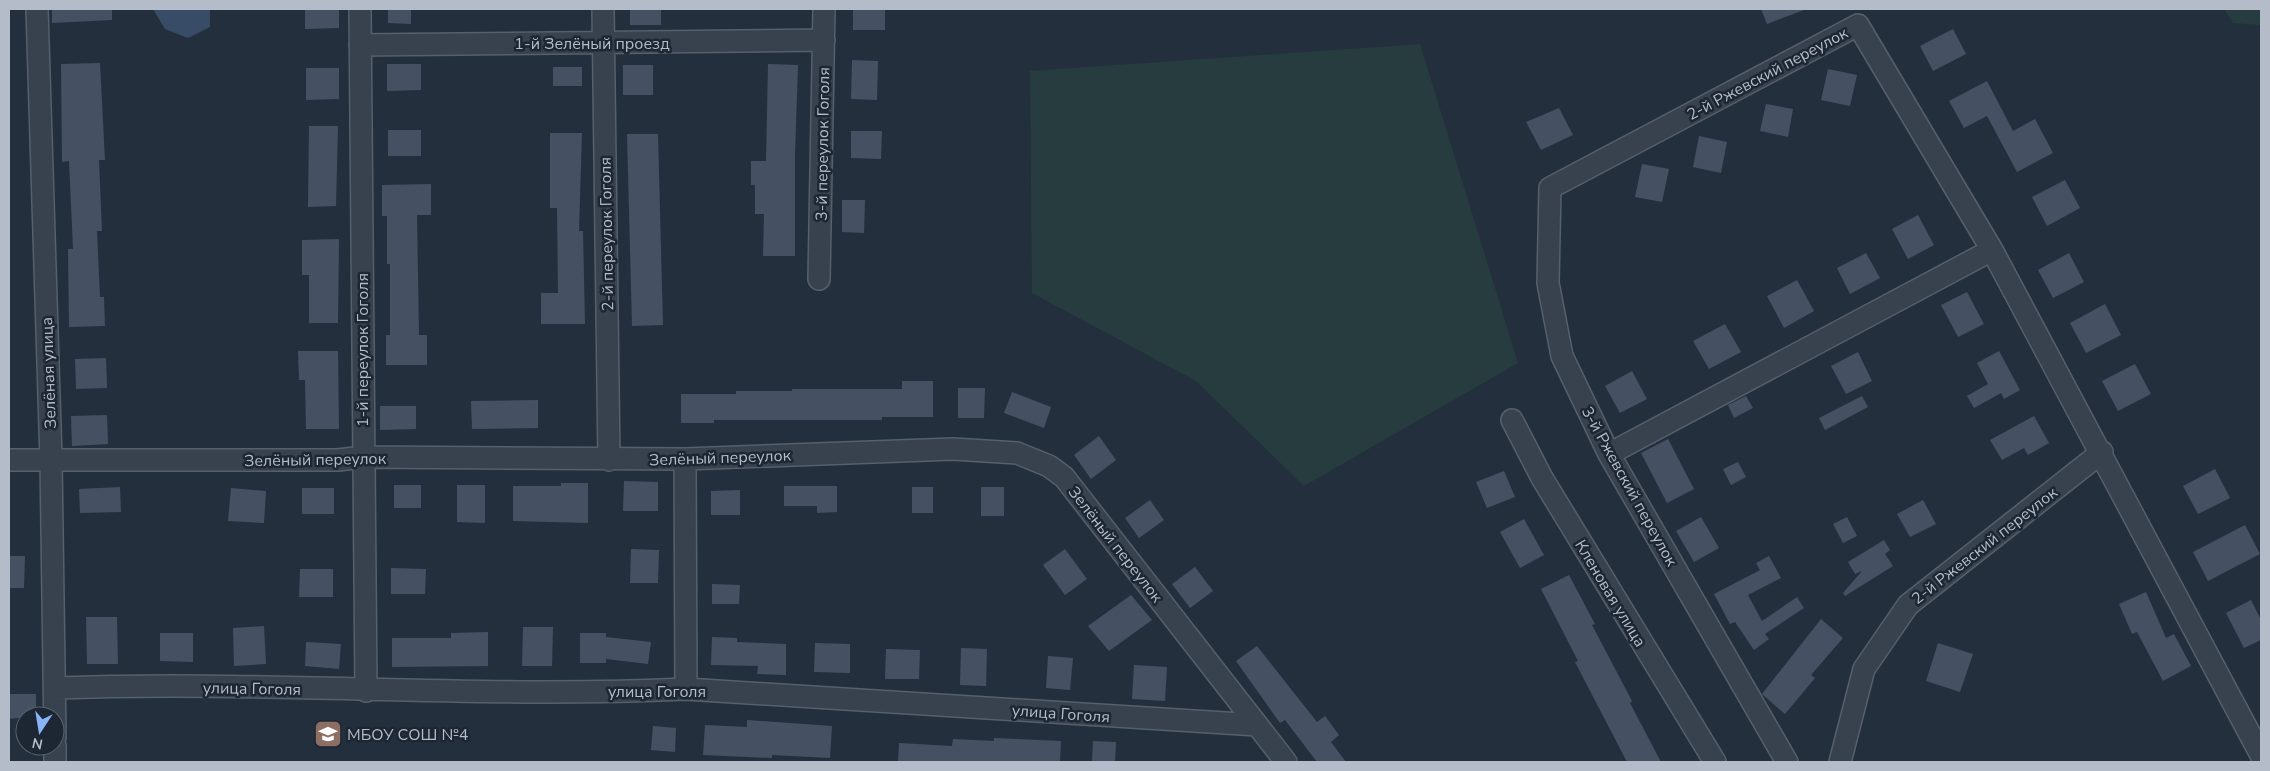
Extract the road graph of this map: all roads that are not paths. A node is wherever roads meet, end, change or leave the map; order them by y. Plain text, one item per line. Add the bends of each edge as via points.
1 (37, 9) edge
2 (360, 9) edge
3 (603, 9) edge
4 (824, 9) edge
5 (824, 40) junction
6 (603, 42) junction
7 (360, 44) junction
8 (1550, 188) joint
9 (1992, 250) junction
10 (819, 279) dead end
11 (1512, 420) dead end
12 (2102, 452) junction
13 (1609, 454) junction
14 (363, 457) junction
15 (685, 459) junction
16 (9, 460) edge
17 (51, 460) junction
18 (610, 460) junction
19 (56, 688) junction
20 (686, 689) junction
21 (366, 691) junction
22 (56, 706) edge
23 (1256, 725) junction
24 (2261, 755) edge
25 (1286, 762) edge
26 (1715, 762) edge
27 (1787, 762) edge
28 (1840, 762) edge

1 - 17 street, Зелёная улица
2 - 7 street, 1-й переулок Гоголя
3 - 6 street, 2-й переулок Гоголя
4 - 5 street, 3-й переулок Гоголя
5 - 6 street, 1-й Зелёный проезд
5 - 10 street, 3-й переулок Гоголя
6 - 7 street, 1-й Зелёный проезд
6 - 18 street, 2-й переулок Гоголя
7 - 14 street, 1-й переулок Гоголя
8 - 9 street, 2-й Ржевский переулок via 1858,25
8 - 13 street, 3-й Ржевский переулок via 1548,283 1562,356
9 - 12 street, 2-й Ржевский переулок
9 - 13 street
11 - 26 street, Кленовая улица via 1542,478
12 - 24 street, 2-й Ржевский переулок
12 - 28 street, 2-й Ржевский переулок via 1908,605 1864,669
13 - 27 street, 3-й Ржевский переулок
14 - 17 street, Зелёный переулок via 338,460
14 - 18 street, Зелёный переулок
14 - 21 street, 1-й переулок Гоголя
15 - 18 street, Зелёный переулок
15 - 20 street
15 - 23 street, Зелёный переулок via 953,450 999,451 1034,459 1064,476
16 - 17 street, Зелёный переулок
17 - 19 street, Зелёная улица
19 - 21 street, улица Гоголя via 112,686
19 - 22 street, Зелёная улица
20 - 21 street, улица Гоголя via 630,692
20 - 23 street, улица Гоголя
23 - 25 street, Зелёный переулок

